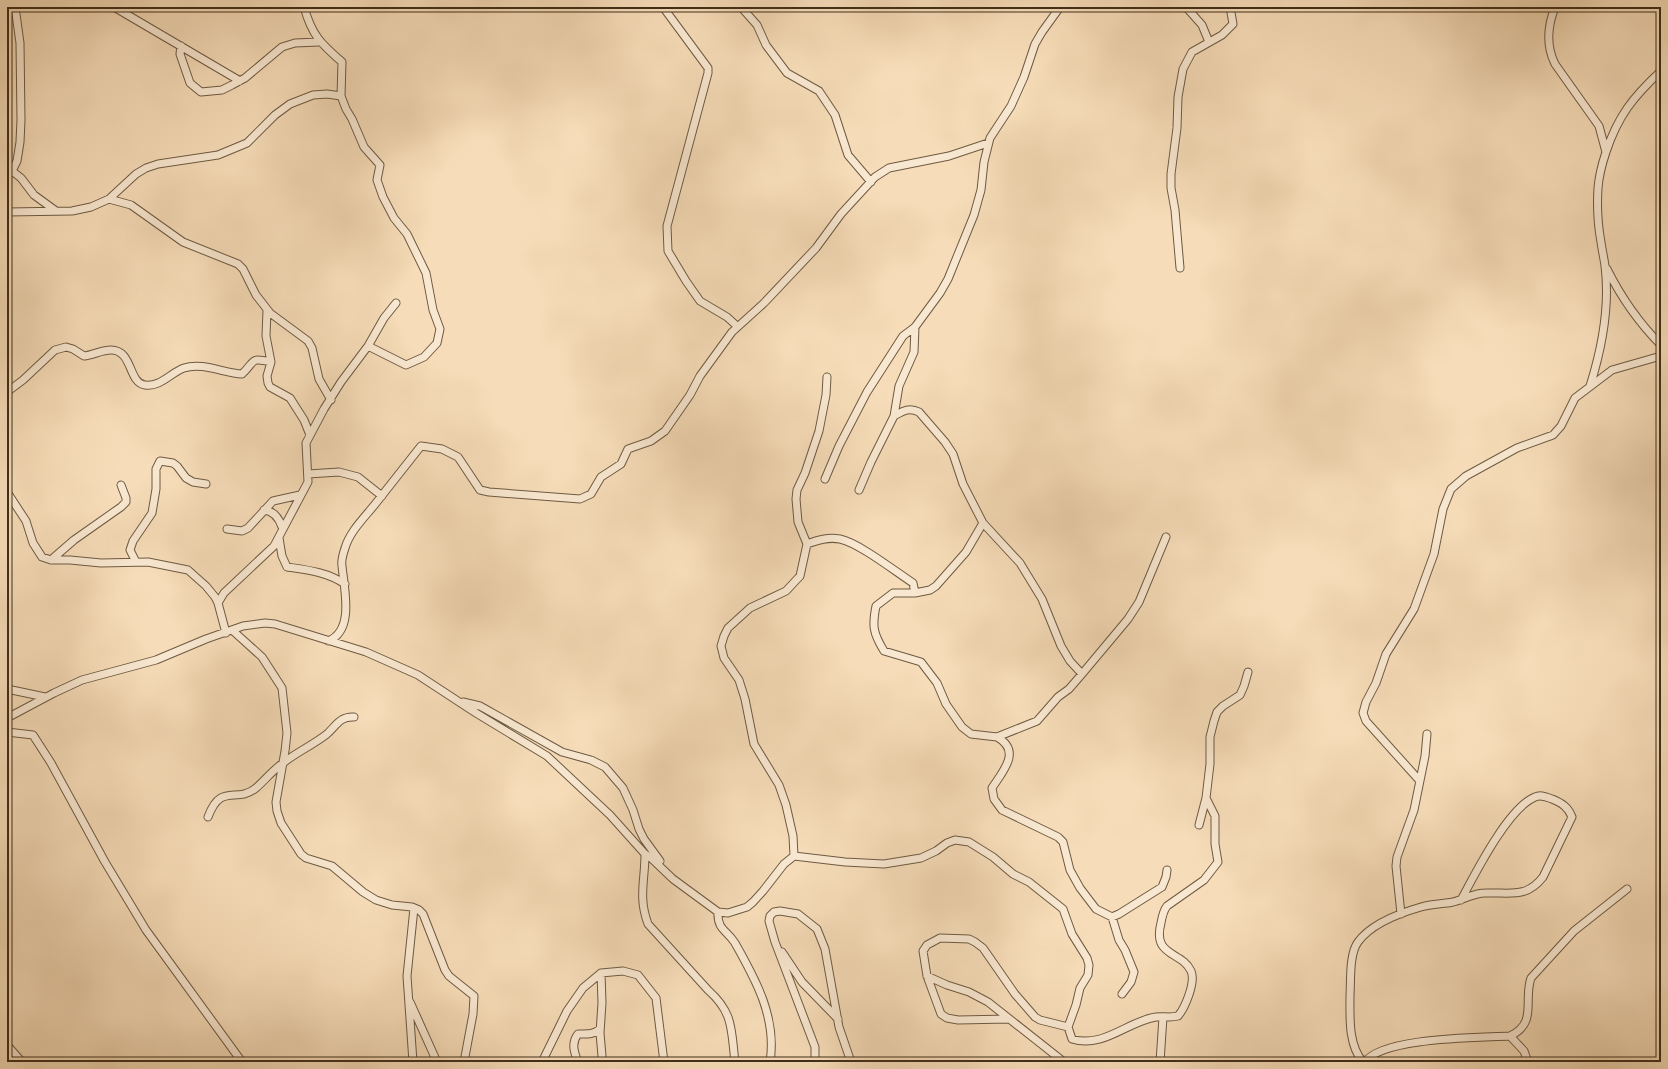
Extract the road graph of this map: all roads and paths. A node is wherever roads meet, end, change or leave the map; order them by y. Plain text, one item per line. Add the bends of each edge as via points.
1 (15, 7) edge
2 (114, 7) edge
3 (304, 7) edge
4 (663, 7) edge
5 (741, 7) edge
6 (1060, 7) edge
7 (1186, 7) edge
8 (1230, 7) edge
9 (1555, 7) edge
10 (319, 42) junction
11 (1209, 42) junction
12 (181, 46) junction
13 (1661, 71) edge
14 (240, 81) junction
15 (341, 96) junction
16 (988, 143) junction
17 (1606, 152) junction
18 (10, 171) edge
19 (871, 182) junction
20 (109, 199) junction
21 (56, 211) junction
22 (7, 212) edge
23 (1605, 266) junction
24 (1180, 268) dead end
25 (396, 303) dead end
26 (267, 310) junction
27 (737, 326) junction
28 (916, 327) junction
29 (368, 346) junction
30 (1661, 346) edge
31 (1661, 356) edge
32 (271, 362) junction
33 (827, 377) dead end
34 (1590, 386) junction
35 (7, 392) edge
36 (331, 400) junction
37 (894, 416) junction
38 (310, 435) junction
39 (308, 474) junction
40 (825, 479) dead end
41 (206, 484) dead end
42 (121, 485) dead end
43 (859, 490) dead end
44 (7, 492) edge
45 (300, 495) junction
46 (382, 496) junction
47 (264, 510) junction
48 (983, 523) junction
49 (282, 527) junction
50 (227, 529) dead end
51 (1166, 537) dead end
52 (279, 538) junction
53 (807, 544) junction
54 (51, 560) junction
55 (136, 562) junction
56 (345, 584) junction
57 (915, 593) junction
58 (218, 603) junction
59 (229, 631) junction
60 (328, 641) junction
61 (1248, 672) dead end
62 (1082, 674) junction
63 (7, 689) edge
64 (45, 697) junction
65 (457, 700) junction
66 (354, 717) dead end
67 (7, 718) edge
68 (7, 732) edge
69 (1427, 734) dead end
70 (998, 737) junction
71 (283, 763) junction
72 (1419, 780) junction
73 (1206, 798) junction
74 (208, 818) dead end
75 (1199, 825) dead end
76 (645, 854) junction
77 (794, 856) junction
78 (665, 870) junction
79 (1167, 870) dead end
80 (1627, 889) dead end
81 (1461, 900) junction
82 (414, 908) junction
83 (718, 912) junction
84 (1401, 914) junction
85 (1112, 917) junction
86 (775, 942) junction
87 (601, 973) junction
88 (927, 976) junction
89 (1122, 994) dead end
90 (408, 996) junction
91 (1163, 1017) junction
92 (838, 1019) junction
93 (1009, 1019) junction
94 (1068, 1027) junction
95 (600, 1029) junction
96 (1510, 1036) junction
97 (7, 1045) edge
98 (22, 1062) edge
99 (242, 1062) edge
100 (413, 1062) edge
101 (437, 1062) edge
102 (464, 1062) edge
103 (542, 1062) edge
104 (578, 1062) edge
105 (601, 1062) edge
106 (664, 1062) edge
107 (735, 1062) edge
108 (770, 1062) edge
109 (815, 1062) edge
110 (851, 1062) edge
111 (1064, 1062) edge
112 (1160, 1062) edge
113 (1364, 1062) edge
114 (1528, 1062) edge

1 - 18 street via 20,44 21,120 17,161
2 - 12 street
3 - 10 street via 308,22
4 - 27 street via 708,68 667,226 668,251 700,301
5 - 19 street via 757,25 766,45 787,73 819,91 834,115 848,155
6 - 16 street via 1035,44 1011,106
7 - 11 street via 1202,25
8 - 11 street via 1233,24 1222,35
9 - 17 street via 1548,41 1550,55 1600,126
10 - 14 street via 295,43 282,47
10 - 15 street via 342,62
11 - 24 street via 1192,52 1183,70 1178,96 1171,181
12 - 14 street
12 - 14 street via 180,54 190,83 201,92 222,90
13 - 17 street via 1622,114
15 - 20 street via 327,94 306,97 290,104 247,143 218,155 146,168
15 - 29 street via 364,146 380,165 377,180 383,197 394,218 407,234 426,273 433,310 440,329 437,342 424,357 406,365
16 - 19 street via 949,156 889,168
16 - 28 street via 981,190 974,215 948,279
17 - 23 street via 1598,188
18 - 21 street via 21,178 34,195
19 - 27 street via 816,248 764,303
20 - 21 street via 91,207
20 - 26 street via 131,205 183,242 238,264 243,268 256,295
21 - 22 street
23 - 30 street via 1623,298
23 - 34 street via 1605,320 1599,358
25 - 29 street
26 - 32 street via 266,336
26 - 36 street via 308,341 320,379
27 - 46 street via 700,376 665,431 651,441 628,449 621,464 601,477 591,494 580,499 480,490 458,457 442,449 421,446
28 - 37 street via 914,352 899,386
28 - 40 street via 903,336 866,392
29 - 36 street
31 - 34 street via 1612,370
32 - 35 street via 253,361 242,374 199,367 184,368 159,383 143,385 138,382 125,357 118,351 105,350 84,356 66,347 55,350
32 - 38 street via 267,376 270,387 290,398
33 - 53 street via 819,431 796,499 798,522
34 - 72 street via 1575,398 1564,421 1553,436 1517,448 1466,476 1451,489 1434,554 1414,609 1383,660 1363,713 1366,721
36 - 38 street
37 - 43 street
37 - 48 street via 906,410 919,412 945,442 953,454 963,484
38 - 39 street via 306,443
39 - 45 street via 307,487
39 - 46 street via 339,472 358,476
41 - 55 street via 186,478 173,463 160,461 156,469 152,513 133,541 130,550
42 - 54 street via 126,498 122,507 74,540
44 - 54 street via 26,521 37,552
45 - 47 street via 273,501
45 - 49 street
46 - 56 street via 357,526 345,547 342,564
47 - 49 street via 277,516
47 - 50 street via 248,528 242,531
48 - 57 street via 966,552 936,586
48 - 62 street via 1020,563 1042,599 1070,661
49 - 52 street
51 - 62 street via 1139,602
52 - 56 street via 287,567 334,576
52 - 58 street via 274,546 224,593
53 - 57 street via 830,538 847,541 913,583
53 - 77 street via 802,568 795,582 786,591 750,608 728,628 721,646 724,658 739,680 754,744 779,785 786,804 793,830
54 - 55 street
55 - 58 street via 188,570 206,586
56 - 60 street via 342,626 337,636
57 - 70 street via 894,592 876,606 873,627 875,637 884,651 920,662 937,684 946,704 971,734
58 - 59 street
59 - 60 street via 243,626 275,624
59 - 64 street via 156,660 82,680
59 - 71 street via 262,657 282,688 286,733
60 - 65 street via 366,652 405,668
61 - 73 street via 1240,695 1217,712 1214,721 1210,737
62 - 70 street via 1037,721
63 - 64 street
64 - 67 street
65 - 76 street via 547,756 610,815
65 - 78 street via 480,706 562,752 605,767 624,788 644,839
66 - 71 street via 338,721 327,734
68 - 99 street via 33,735 146,930
69 - 72 street
70 - 85 street via 1009,747 1010,754 1005,768 992,788 994,799 1002,810 1058,837 1063,842 1070,870 1080,888 1096,909
71 - 74 street via 254,789 219,799
71 - 82 street via 276,802 277,812 281,824 301,854 332,866 376,900
72 - 84 street via 1414,810 1397,857
73 - 75 street
73 - 91 street via 1215,816 1218,862 1204,880 1164,910 1159,933 1164,949 1188,966 1193,977 1188,998 1178,1016
76 - 78 street
76 - 107 street via 645,875 641,895 648,924 719,999 729,1016
77 - 83 street via 747,907 728,913
77 - 94 street via 884,864 920,858 955,840 969,842 1063,909 1072,934 1089,965 1088,975 1080,988
78 - 83 street
79 - 85 street via 1162,887
80 - 96 street via 1574,931 1531,978 1528,986 1530,1004 1525,1020 1520,1031
81 - 81 street via 1484,893 1519,893 1538,884 1572,817 1567,807 1543,795 1536,796 1520,807 1488,850
81 - 84 street via 1421,907
82 - 90 street via 408,957
82 - 102 street via 423,914 449,976 474,996
83 - 108 street via 720,925 734,941 764,999 769,1020
84 - 113 street via 1374,927 1366,934 1358,942 1352,957 1352,1034 1355,1051
85 - 89 street via 1119,940 1134,972 1131,982
86 - 92 street via 802,982
86 - 92 street via 769,921 774,912 798,914 817,929 825,949
86 - 109 street via 815,1047
87 - 95 street
87 - 103 street via 582,988 573,1001
87 - 106 street via 623,970 638,975 656,998
88 - 93 street via 969,992 988,1002
88 - 93 street via 938,1010 947,1018
88 - 94 street via 923,951 926,945 940,938 969,939 983,948 1015,994 1035,1017
90 - 100 street
90 - 101 street
91 - 94 street via 1137,1023 1099,1040 1072,1039
91 - 112 street
92 - 110 street
93 - 111 street
95 - 104 street via 588,1035 578,1034 575,1038 573,1046
95 - 105 street
96 - 113 street via 1428,1040 1393,1047 1372,1055
96 - 114 street via 1524,1051
97 - 98 street

